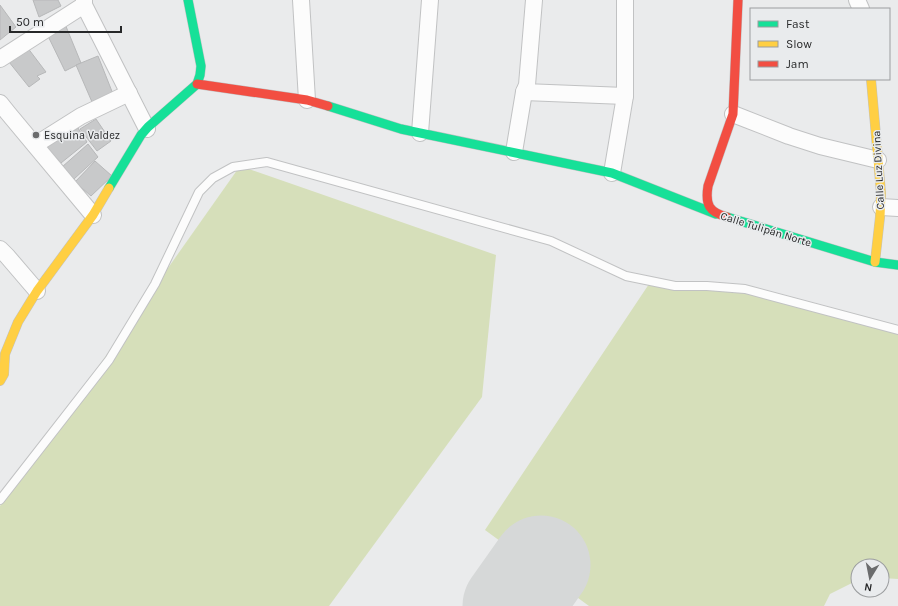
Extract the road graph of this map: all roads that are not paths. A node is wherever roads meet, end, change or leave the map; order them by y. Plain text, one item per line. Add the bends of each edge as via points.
1 (188, 0) edge
2 (301, 0) edge
3 (430, 0) edge
4 (534, 0) edge
5 (625, 0) edge
6 (738, 0) edge
7 (84, 2) edge
8 (0, 59) edge
9 (871, 80) edge
10 (197, 84) junction
11 (524, 92) junction
12 (129, 93) junction
13 (625, 96) junction
14 (307, 100) junction
15 (3, 112) edge
16 (732, 114) junction
17 (147, 129) junction
18 (420, 133) junction
19 (34, 145) junction
20 (514, 152) junction
21 (878, 160) junction
22 (612, 173) junction
23 (881, 207) junction
24 (898, 208) edge
25 (716, 214) junction
26 (93, 215) junction
27 (0, 249) edge
28 (875, 262) junction
29 (898, 265) edge
30 (37, 292) junction
31 (898, 330) edge
32 (2, 363) edge
33 (0, 381) edge
34 (0, 500) edge

1 - 10 street via 201,66 201,76
2 - 14 street
3 - 18 street
4 - 11 street via 527,85
5 - 13 street
6 - 16 street, Calle Tulipán Norte
7 - 8 street
7 - 12 street
9 - 21 street, Calle Luz Divina
10 - 14 street
10 - 17 street
11 - 13 street
11 - 20 street
12 - 17 street
12 - 19 street via 81,116
13 - 22 street
14 - 18 street
15 - 19 street
16 - 21 street via 820,146
16 - 25 street, Calle Tulipán Norte via 706,195 707,205
17 - 26 street
18 - 20 street
19 - 26 street
20 - 22 street
21 - 23 street, Calle Luz Divina
22 - 25 street
23 - 24 street
23 - 28 street, Calle Luz Divina
25 - 28 street, Calle Tulipán Norte
26 - 30 street
27 - 30 street
28 - 29 street, Calle Tulipán Norte
30 - 32 street via 18,322
31 - 34 lane via 745,289 675,286 626,276 551,241 268,162 233,167 213,178 199,192 155,284 109,360
32 - 33 street via 4,374

